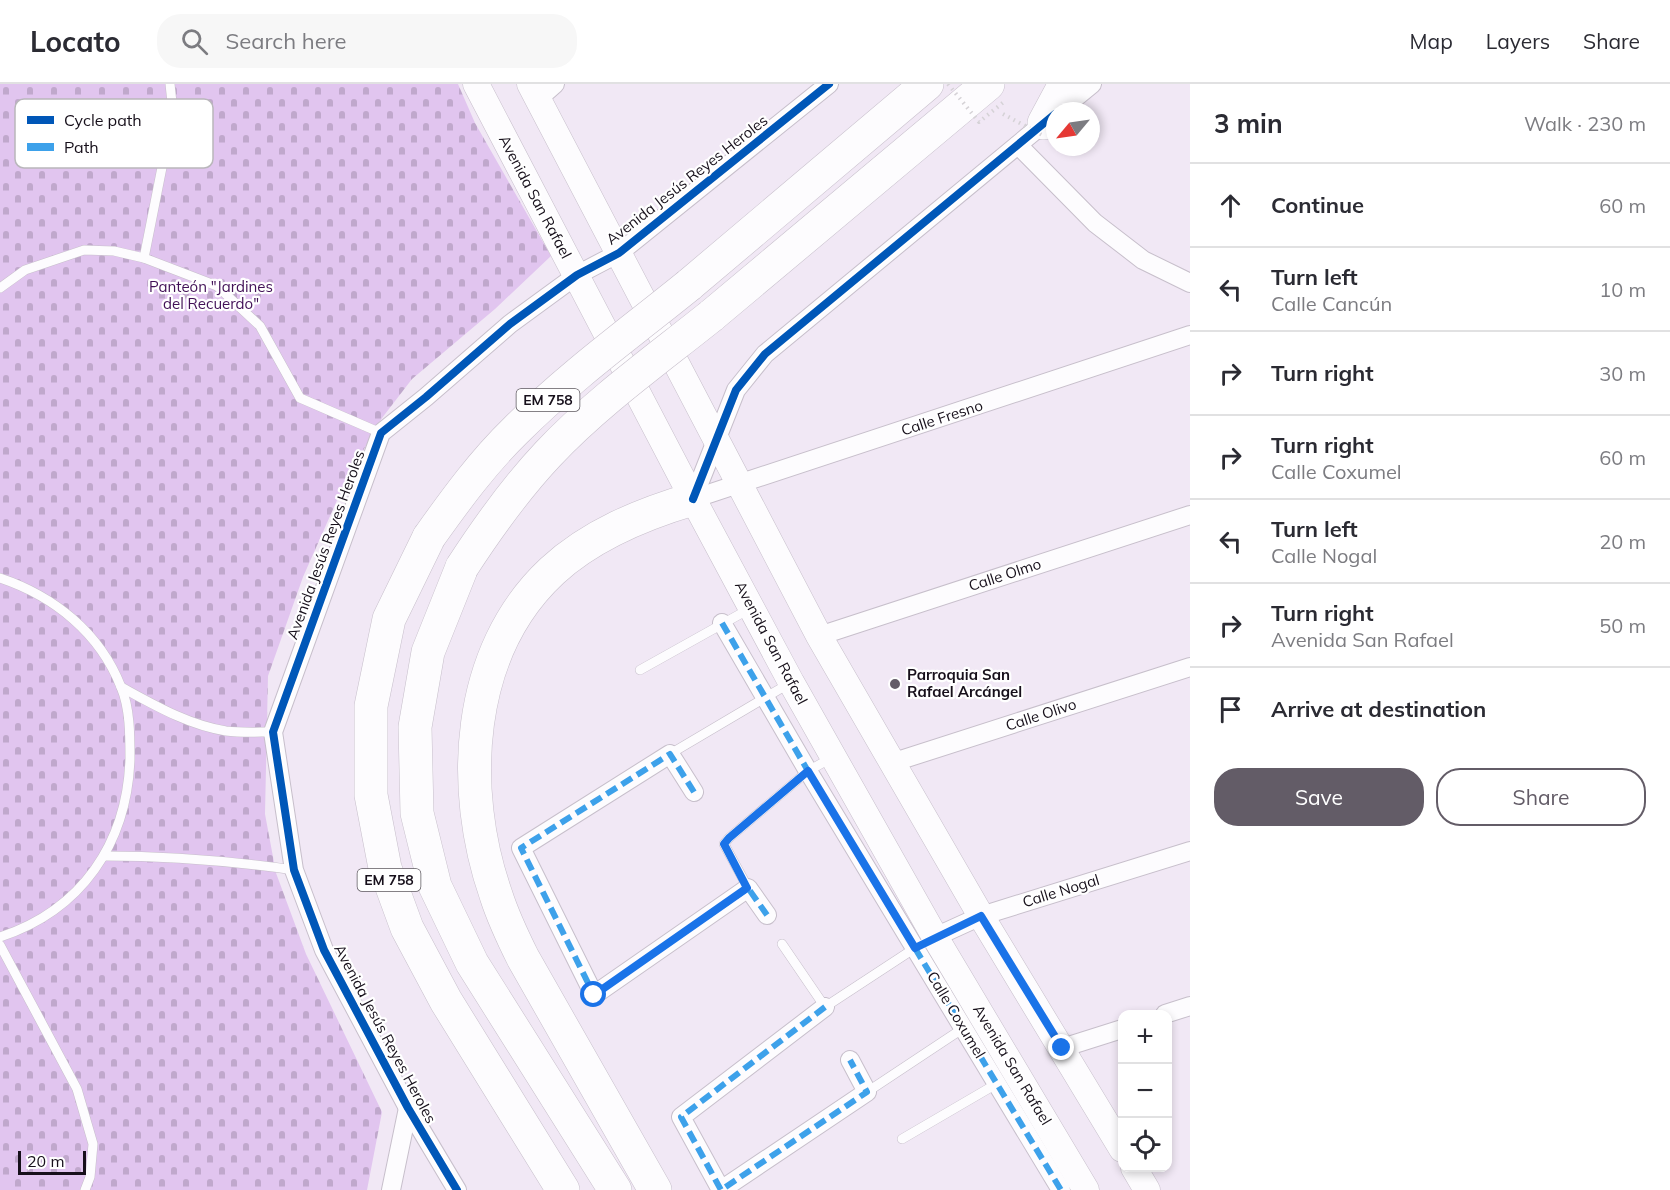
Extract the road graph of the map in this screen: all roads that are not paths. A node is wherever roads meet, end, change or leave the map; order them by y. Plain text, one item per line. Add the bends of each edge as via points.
1 (170, 84) edge
2 (476, 84) edge
3 (830, 84) edge
4 (927, 84) edge
5 (1065, 84) edge
6 (1092, 84) edge
7 (541, 89) edge
8 (996, 92) edge
9 (172, 99) edge
10 (1058, 102) edge
11 (1072, 102) edge
12 (1046, 125) edge
13 (1018, 145) junction
14 (162, 168) edge
15 (619, 253) junction
16 (144, 258) junction
17 (577, 276) junction
18 (1190, 283) edge
19 (0, 288) edge
20 (1190, 335) edge
21 (381, 433) junction
22 (717, 438) junction
23 (741, 484) junction
24 (693, 499) junction
25 (1190, 515) edge
26 (0, 578) edge
27 (752, 607) junction
28 (722, 623) junction
29 (819, 636) junction
30 (1190, 667) edge
31 (640, 670) dead end
32 (791, 682) junction
33 (121, 687) junction
34 (766, 696) junction
35 (273, 732) junction
36 (670, 754) junction
37 (833, 757) junction
38 (891, 763) junction
39 (808, 771) junction
40 (694, 792) dead end
41 (1190, 851) edge
42 (104, 856) junction
43 (294, 870) junction
44 (747, 888) junction
45 (766, 915) dead end
46 (981, 916) junction
47 (0, 937) edge
48 (925, 942) junction
49 (782, 944) dead end
50 (0, 945) edge
51 (825, 1006) junction
52 (1190, 1006) edge
53 (1172, 1012) edge
54 (973, 1022) junction
55 (1118, 1030) edge
56 (1062, 1048) junction
57 (850, 1060) dead end
58 (1007, 1079) junction
59 (867, 1092) junction
60 (408, 1108) junction
61 (902, 1139) dead end
62 (1118, 1142) edge
63 (1137, 1172) edge
64 (85, 1190) edge
65 (392, 1190) edge
66 (457, 1190) edge
67 (563, 1190) edge
68 (615, 1190) edge
69 (655, 1190) edge
70 (721, 1190) edge
71 (1061, 1190) edge
72 (1086, 1190) edge
73 (1147, 1190) edge

1 - 9 lane
2 - 17 main road, Avenida San Rafael
3 - 15 street, Avenida Jesús Reyes Heroles
4 - 67 highway, EM 758, bridge via 516,430 457,497 429,537 389,619 371,706 371,795 385,868 407,928 446,1001
5 - 10 highway
6 - 11 street
7 - 15 main road
8 - 68 highway, EM 758, bridge via 711,316 549,453 503,506 462,567 428,652 415,727 417,813 435,886 472,963
12 - 13 street
13 - 18 street via 1095,223 1143,260
13 - 22 street via 765,354 736,390
14 - 16 lane
15 - 17 street, Avenida Jesús Reyes Heroles
15 - 22 main road
16 - 19 lane via 84,250 25,270
16 - 21 lane via 217,286 260,326 300,398
17 - 21 street, Avenida Jesús Reyes Heroles via 510,324
17 - 24 main road, Avenida San Rafael
20 - 23 street, Calle Fresno
21 - 35 street, Avenida Jesús Reyes Heroles
22 - 23 main road
22 - 24 street
23 - 24 street, Calle Fresno
23 - 29 main road
24 - 27 main road, Avenida San Rafael
24 - 69 highway via 614,529 571,556 536,587 506,629 484,682 476,754 482,838 495,894 508,927
25 - 29 street, Calle Olmo
26 - 33 lane via 30,590 80,625 101,650
27 - 28 lane
27 - 32 main road, Avenida San Rafael
28 - 31 lane
28 - 34 street
29 - 38 main road
30 - 38 street, Calle Olivo
32 - 34 lane
32 - 37 main road, Avenida San Rafael
33 - 35 lane via 204,727
33 - 42 lane via 130,744 129,782 122,813
34 - 36 lane
34 - 39 street
35 - 43 street, Avenida Jesús Reyes Heroles
36 - 40 street
36 - 44 street via 521,848 594,995
37 - 39 lane
37 - 48 main road, Avenida San Rafael
38 - 46 main road
39 - 44 lane via 724,844
39 - 48 street
41 - 46 street, Calle Nogal
42 - 43 lane via 203,859
42 - 47 lane via 84,883 60,905 38,921
43 - 60 street, Avenida Jesús Reyes Heroles via 324,950
44 - 45 street
46 - 48 street, Calle Nogal
46 - 56 main road
48 - 51 lane
48 - 54 main road, Avenida San Rafael
49 - 51 lane
50 - 64 lane via 77,1089 93,1144
51 - 70 street via 681,1117
52 - 53 street
54 - 58 main road, Avenida San Rafael
54 - 59 lane
55 - 56 street
56 - 62 main road
57 - 59 street
58 - 61 lane
58 - 71 street
58 - 72 main road, Avenida San Rafael
59 - 70 street
60 - 65 street
60 - 66 street, Avenida Jesús Reyes Heroles
63 - 73 main road

